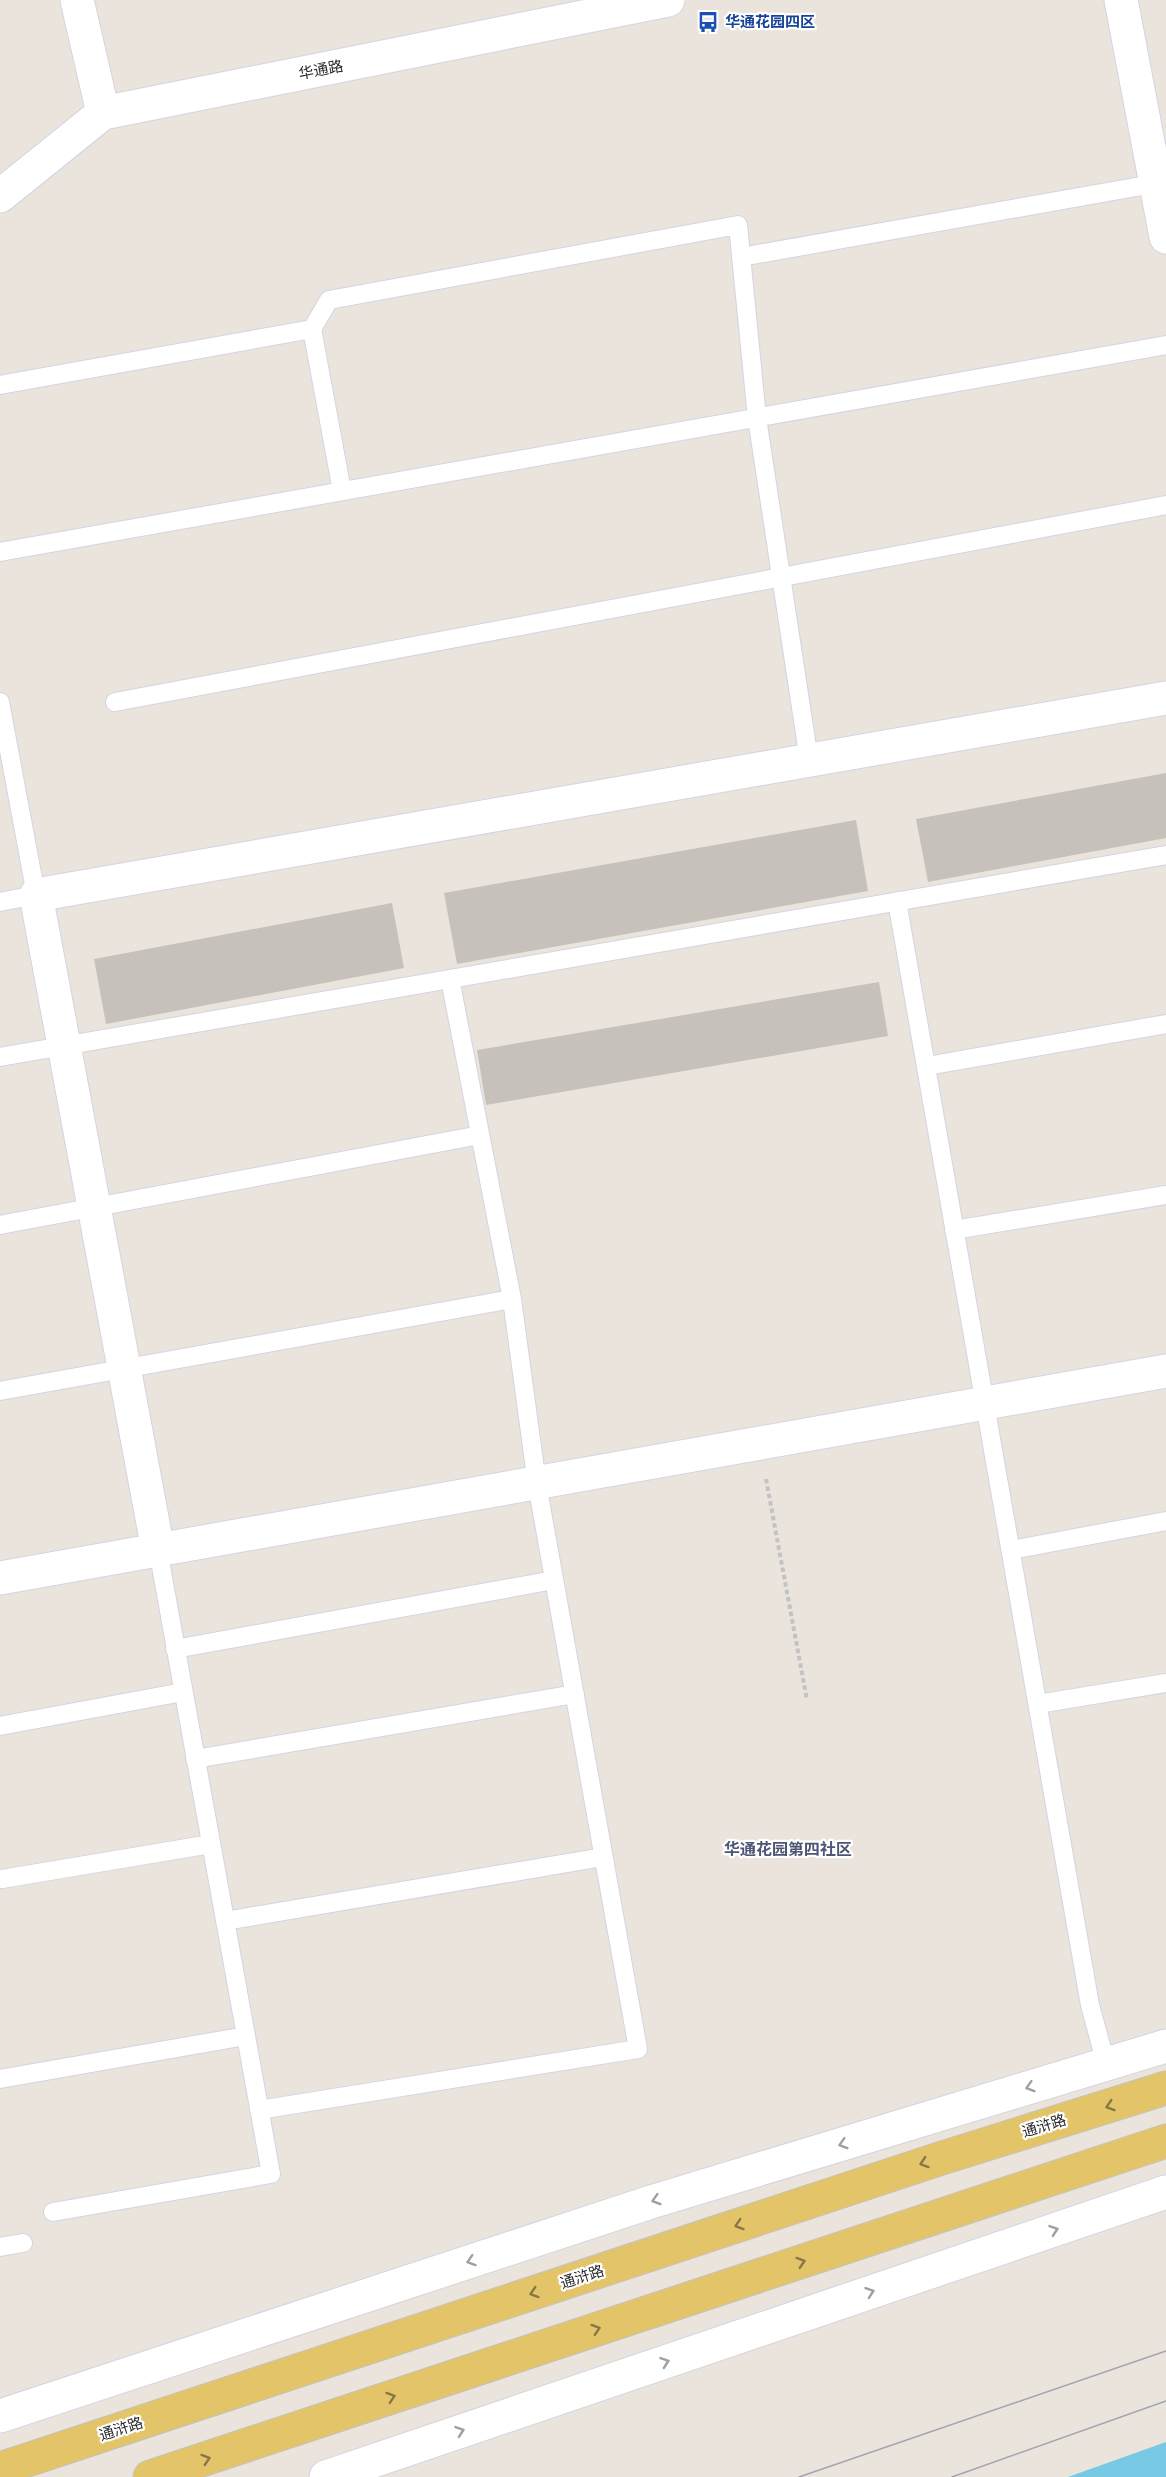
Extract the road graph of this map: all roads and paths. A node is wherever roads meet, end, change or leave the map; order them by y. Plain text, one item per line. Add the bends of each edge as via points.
1 (77, 0) edge
2 (1121, 0) edge
3 (660, 1) edge
4 (103, 113) junction
5 (1161, 183) edge
6 (0, 196) edge
7 (1166, 237) edge
8 (741, 257) junction
9 (312, 329) junction
10 (1166, 345) edge
11 (0, 385) edge
12 (757, 418) junction
13 (342, 491) junction
14 (1166, 505) edge
15 (0, 552) edge
16 (783, 575) junction
17 (1166, 698) edge
18 (0, 702) edge
19 (115, 702) dead end
20 (809, 760) junction
21 (6, 768) edge
22 (1166, 855) edge
23 (36, 895) junction
24 (0, 902) edge
25 (897, 902) junction
26 (450, 979) junction
27 (1166, 1024) edge
28 (64, 1046) junction
29 (0, 1057) edge
30 (927, 1066) junction
31 (480, 1135) junction
32 (1166, 1195) edge
33 (94, 1207) junction
34 (0, 1225) edge
35 (954, 1230) junction
36 (512, 1299) junction
37 (124, 1368) junction
38 (1166, 1371) edge
39 (0, 1391) edge
40 (985, 1403) junction
41 (760, 1444) junction
42 (537, 1484) junction
43 (1166, 1521) edge
44 (158, 1550) junction
45 (1011, 1550) junction
46 (0, 1578) edge
47 (554, 1580) junction
48 (175, 1648) junction
49 (1166, 1683) edge
50 (183, 1692) junction
51 (575, 1694) junction
52 (807, 1700) dead end
53 (1038, 1704) junction
54 (0, 1726) edge
55 (195, 1759) junction
56 (211, 1844) junction
57 (603, 1857) junction
58 (2, 1879) dead end
59 (225, 1921) junction
60 (246, 2036) junction
61 (1166, 2046) edge
62 (1106, 2064) junction
63 (0, 2079) edge
64 (1166, 2088) edge
65 (259, 2110) junction
66 (1166, 2141) edge
67 (1166, 2192) edge
68 (52, 2212) dead end
69 (23, 2243) dead end
70 (0, 2247) edge
71 (0, 2416) edge
72 (78, 2444) junction
73 (0, 2461) edge
74 (0, 2469) edge
75 (150, 2477) edge
76 (326, 2477) edge

1 - 4 street
2 - 5 street
3 - 4 street, 华通路
4 - 6 street, 华通路
5 - 7 street
5 - 8 lane
8 - 9 lane via 738,225 329,300
8 - 12 lane
9 - 11 lane
9 - 13 lane
10 - 12 lane
12 - 13 lane
12 - 16 lane
13 - 15 lane
14 - 16 lane
16 - 19 lane
16 - 20 lane
17 - 20 street
18 - 21 lane
20 - 23 street
21 - 23 lane
22 - 25 lane
23 - 24 lane
23 - 28 street
25 - 26 lane
25 - 30 lane
26 - 28 lane
26 - 31 lane
27 - 30 lane
28 - 29 lane
28 - 33 street
30 - 35 lane
31 - 33 lane
31 - 36 lane
32 - 35 lane
33 - 34 lane
33 - 37 street
35 - 40 lane
36 - 37 lane
36 - 42 lane
37 - 39 lane
37 - 44 street
38 - 40 street
40 - 41 street
40 - 45 lane
41 - 42 street
41 - 52 path
42 - 44 street
42 - 47 lane
43 - 45 lane
44 - 46 street
44 - 48 lane
45 - 53 lane
47 - 48 lane
47 - 51 lane
48 - 50 lane
49 - 53 lane
50 - 54 lane
50 - 55 lane
51 - 55 lane
51 - 57 lane
53 - 62 lane via 1090,2005
55 - 56 lane
56 - 58 lane
56 - 59 lane
57 - 59 lane
57 - 65 lane via 638,2049
59 - 60 lane
60 - 63 lane
60 - 65 lane
61 - 62 street
62 -> 71 street via 651,2202
64 -> 72 main road, 通浒路 via 942,2158
65 - 68 lane via 271,2174
75 -> 66 main road
76 -> 67 street
69 - 70 lane
72 - 73 main road
72 - 74 main road, 通浒路

